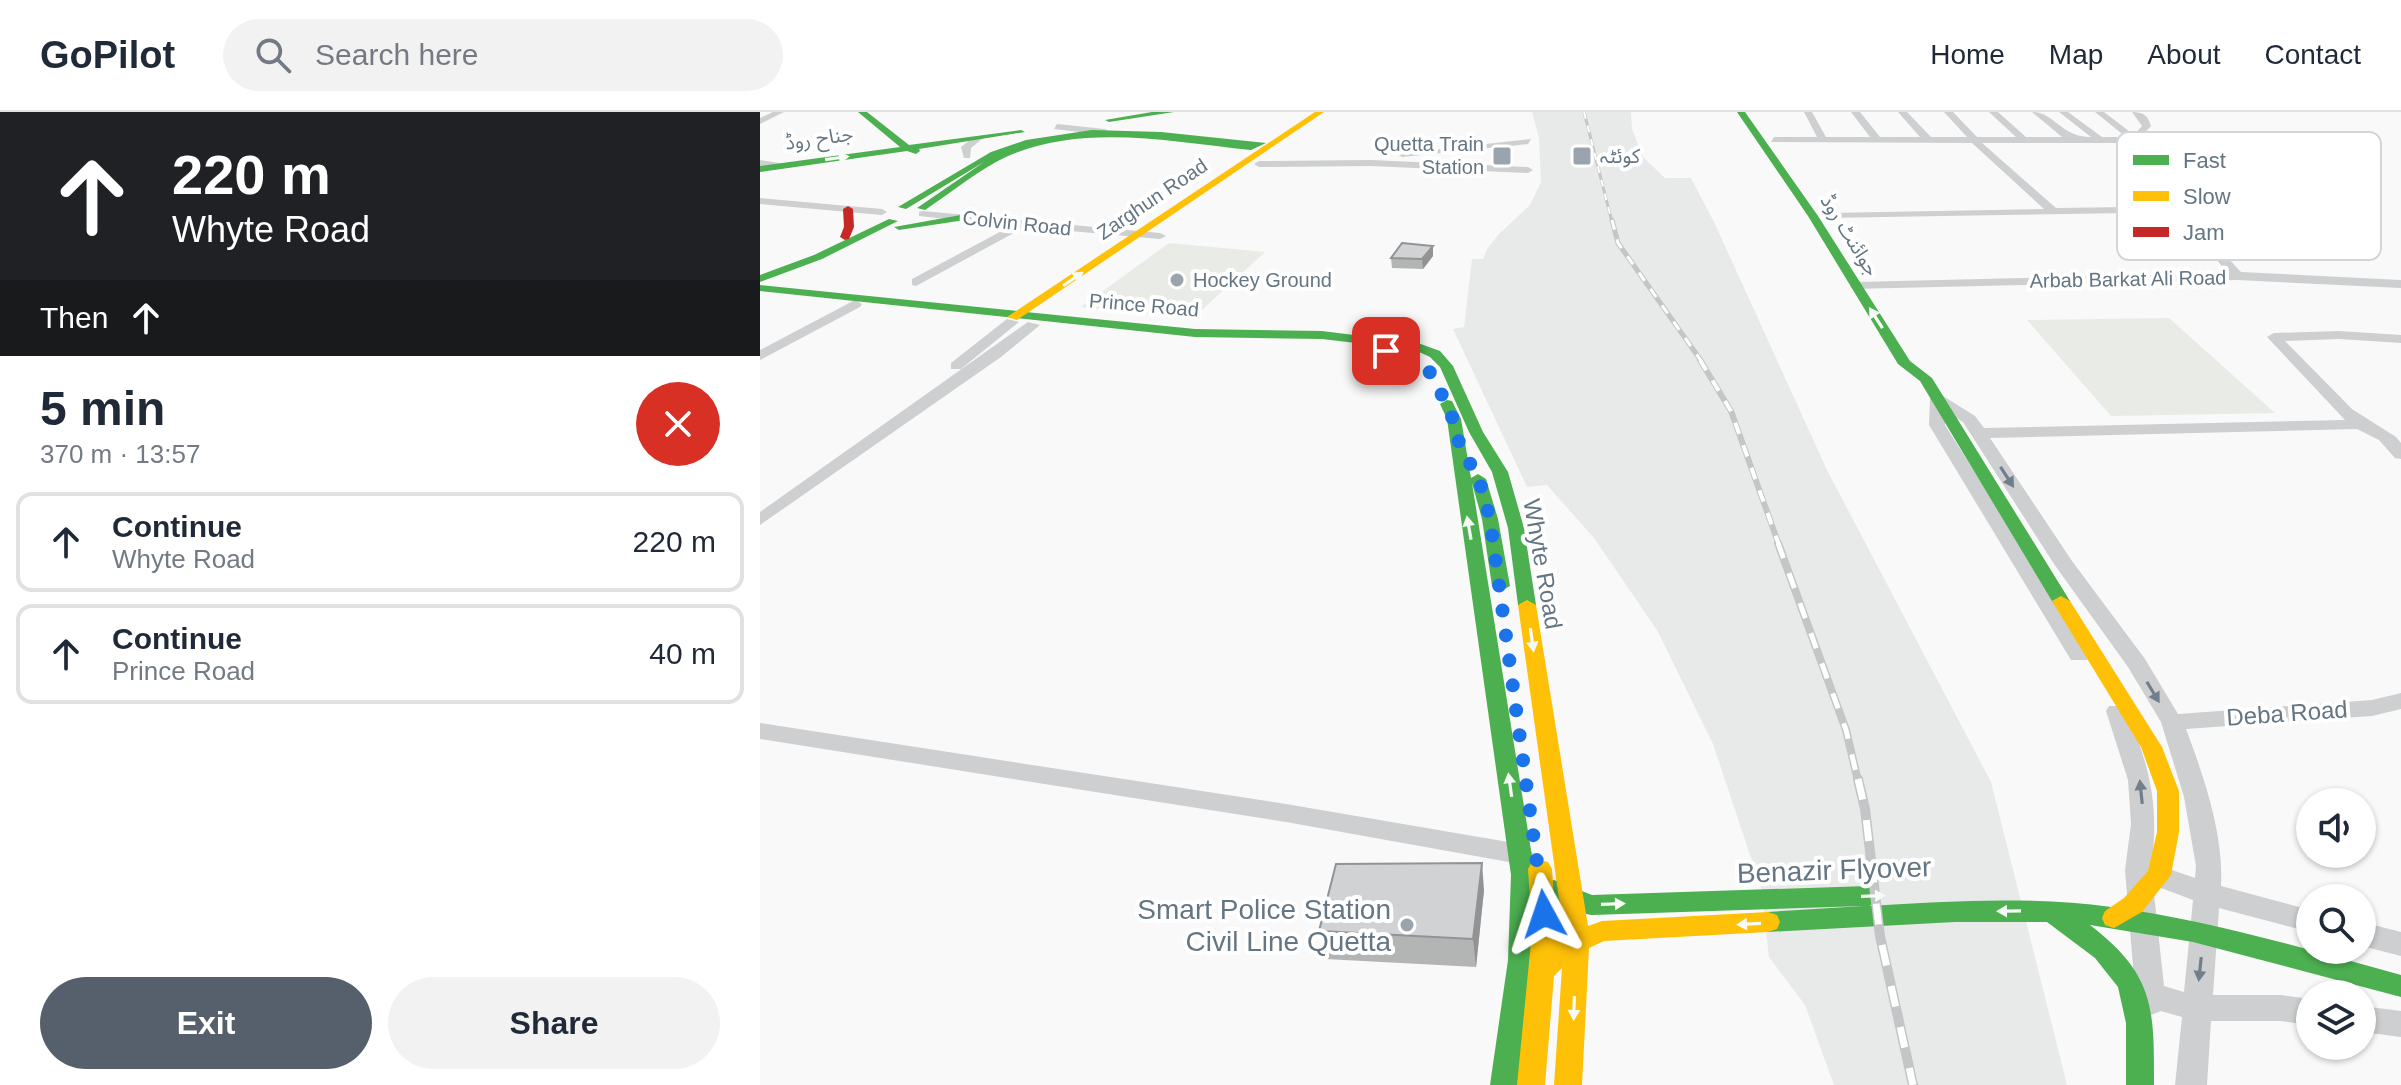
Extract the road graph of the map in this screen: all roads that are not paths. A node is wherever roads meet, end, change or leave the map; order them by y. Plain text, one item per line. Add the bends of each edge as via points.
1 (780, 112) edge
2 (862, 112) edge
3 (1170, 112) edge
4 (1320, 112) edge
5 (1334, 112) edge
6 (1741, 112) edge
7 (1754, 112) edge
8 (1808, 112) edge
9 (1855, 112) edge
10 (1902, 112) edge
11 (1948, 112) edge
12 (1993, 112) edge
13 (2036, 112) edge
14 (2063, 112) edge
15 (2099, 112) edge
16 (2136, 112) edge
17 (760, 121) edge
18 (1060, 124) junction
19 (1105, 132) junction
20 (2125, 132) edge
21 (2142, 132) edge
22 (978, 138) junction
23 (1823, 140) junction
24 (1877, 140) junction
25 (1928, 140) junction
26 (2024, 140) junction
27 (2071, 140) junction
28 (2100, 140) junction
29 (2117, 140) edge
30 (1528, 141) dead end
31 (1777, 144) junction
32 (1979, 144) junction
33 (907, 148) junction
34 (2116, 148) dead end
35 (1251, 154) junction
36 (973, 159) junction
37 (760, 166) edge
38 (1528, 170) dead end
39 (760, 201) edge
40 (848, 209) junction
41 (2117, 211) edge
42 (2054, 212) junction
43 (900, 214) junction
44 (1827, 216) junction
45 (961, 218) junction
46 (1022, 224) junction
47 (865, 235) junction
48 (1139, 235) junction
49 (1160, 236) junction
50 (845, 237) junction
51 (812, 256) junction
52 (2223, 260) edge
53 (760, 266) edge
54 (760, 272) edge
55 (2237, 276) junction
56 (760, 279) edge
57 (916, 282) dead end
58 (2401, 284) edge
59 (1856, 286) junction
60 (1876, 286) junction
61 (810, 293) junction
62 (764, 294) edge
63 (855, 304) junction
64 (1027, 321) junction
65 (2401, 339) edge
66 (760, 356) edge
67 (1925, 378) junction
68 (1938, 399) junction
69 (2360, 424) junction
70 (1476, 432) junction
71 (1979, 433) junction
72 (1456, 436) junction
73 (2401, 454) edge
74 (1480, 483) junction
75 (760, 505) edge
76 (760, 520) edge
77 (1504, 608) dead end
78 (2401, 701) edge
79 (2172, 722) junction
80 (760, 731) edge
81 (1531, 805) dead end
82 (1520, 854) junction
83 (2138, 870) junction
84 (1542, 881) junction
85 (2208, 894) junction
86 (2133, 905) junction
87 (2053, 912) junction
88 (2296, 917) edge
89 (2114, 918) junction
90 (2225, 920) dead end
91 (2254, 926) dead end
92 (2296, 936) edge
93 (1542, 971) junction
94 (2401, 986) edge
95 (2151, 995) junction
96 (2195, 1008) junction
97 (2296, 1010) edge
98 (2376, 1021) edge
99 (2401, 1024) edge
100 (1504, 1085) edge
101 (1531, 1085) edge
102 (1568, 1085) edge
103 (2140, 1085) edge
104 (2155, 1085) edge
105 (2191, 1085) edge

1 - 17 street
2 - 33 main road
3 - 18 main road, جناح روڈ
4 - 35 main road, Zarghun Road
5 - 35 main road, Zarghun Road
6 - 59 main road, جوائنٹ روڈ
7 - 31 main road, جوائنٹ روڈ
8 - 23 street
9 - 24 street
10 - 25 street
11 - 32 street
12 - 26 street
13 - 27 street
14 - 28 street
15 - 20 street
16 - 21 street via 2145,119
18 - 19 street
18 - 22 main road, جناح روڈ
19 - 35 main road
19 - 36 main road via 1031,141
22 - 33 main road, جناح روڈ
22 - 36 street via 966,147
23 - 24 street
23 - 31 street
24 - 25 street
25 - 32 street
26 - 27 street
26 - 32 street
27 - 28 street
28 - 29 street
30 - 35 street via 1375,157
31 - 32 street
31 - 44 main road, جوائنٹ روڈ
32 - 34 street
32 - 42 street
33 - 36 main road
37 -> 33 main road, جناح روڈ
35 - 38 street
35 - 43 main road via 1104,135 1049,140 1004,155
35 - 48 main road, Zarghun Road
35 - 49 main road, Zarghun Road
36 - 43 main road
39 - 40 street, Colvin Road
40 - 43 street, Colvin Road
40 - 50 main road
41 - 42 street
42 - 44 street
43 - 45 street, Colvin Road
43 - 47 main road
43 - 50 main road
44 - 60 main road, جوائنٹ روڈ
45 - 46 street, Colvin Road
45 - 47 main road
46 - 48 street, Colvin Road
46 - 57 street
47 - 51 main road
48 - 49 street, Colvin Road
64 -> 48 main road, Zarghun Road
49 - 64 main road, Zarghun Road via 1080,295
50 - 51 main road
51 - 53 main road
51 - 54 main road
51 - 56 main road
51 - 61 main road via 800,275
52 - 55 street
55 - 58 street, Arbab Barkat Ali Road
55 - 60 street, Arbab Barkat Ali Road
59 - 60 street, Arbab Barkat Ali Road
67 -> 59 main road, جوائنٹ روڈ via 1905,364
60 - 67 main road, جوائنٹ روڈ via 1927,362
61 - 62 main road, Prince Road
61 - 64 main road, Prince Road
62 - 63 main road, Prince Road
63 - 64 main road, Prince Road
63 - 66 street
64 - 70 main road, Prince Road via 1195,333 1322,335 1418,347 1446,366
64 - 72 main road, Prince Road via 1402,354 1428,369 1451,412
64 - 75 street, Zarghun Road
64 - 76 street, Zarghun Road via 996,354
65 - 69 street via 2274,337
67 - 68 main road, جوائنٹ روڈ
68 - 71 street via 1969,419
83 -> 68 street via 2144,824 2140,780 2116,709 1937,425
68 - 86 main road, جوائنٹ روڈ via 2114,683 2151,747 2168,791 2168,832 2159,875
69 - 71 street
69 - 73 street via 2389,436
70 - 74 main road
70 -> 102 main road, Whyte Road via 1500,472 1516,528 1577,936
71 -> 79 street
72 - 74 main road
82 -> 72 main road
74 - 77 main road
78 - 79 street, Deba Road via 2372,708
79 - 85 street via 2196,797 2209,866
80 - 82 street
81 - 84 main road
82 - 100 main road via 1521,960
83 - 85 street
83 - 95 street
84 -> 86 main road, Benazir Flyover via 1576,902 1592,905 2025,893
84 - 93 main road
85 - 88 street
85 -> 96 street
86 - 89 main road
86 - 90 main road, Benazir Flyover
87 - 89 main road, Benazir Flyover
87 -> 93 main road, Benazir Flyover via 1602,931 1573,940
87 - 103 main road via 2126,968 2139,994
89 - 94 main road, Benazir Flyover
91 - 92 main road
93 - 101 main road
95 - 96 street
95 - 104 street
96 - 97 street
96 - 105 street
98 - 99 street

